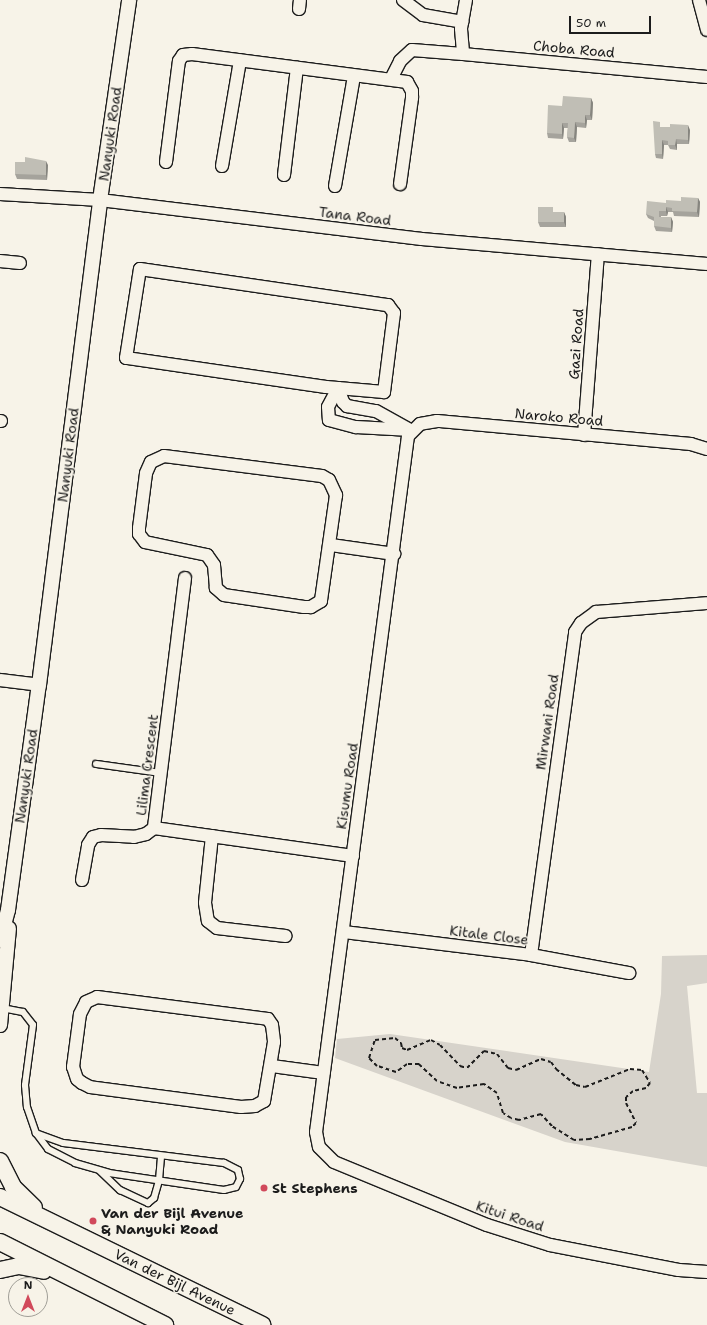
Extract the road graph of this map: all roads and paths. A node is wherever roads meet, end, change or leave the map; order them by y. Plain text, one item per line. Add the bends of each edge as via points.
1 (129, 0) edge
2 (403, 0) edge
3 (466, 0) edge
4 (699, 0) edge
5 (461, 26) junction
6 (707, 30) edge
7 (463, 54) junction
8 (240, 61) junction
9 (297, 68) junction
10 (354, 76) junction
11 (707, 77) edge
12 (392, 79) junction
13 (166, 162) dead end
14 (222, 166) dead end
15 (284, 175) dead end
16 (400, 184) dead end
17 (335, 186) dead end
18 (0, 194) edge
19 (100, 200) junction
20 (598, 255) junction
21 (0, 261) edge
22 (20, 263) dead end
23 (707, 264) edge
24 (338, 388) junction
25 (382, 413) junction
26 (381, 428) junction
27 (411, 430) junction
28 (584, 434) junction
29 (707, 449) edge
30 (331, 546) junction
31 (394, 554) junction
32 (185, 578) dead end
33 (707, 603) edge
34 (0, 680) edge
35 (39, 685) junction
36 (96, 764) dead end
37 (161, 774) junction
38 (154, 828) junction
39 (212, 836) junction
40 (353, 856) junction
41 (82, 880) dead end
42 (8, 910) junction
43 (344, 932) junction
44 (286, 936) dead end
45 (0, 940) edge
46 (531, 955) junction
47 (630, 973) dead end
48 (1, 1008) edge
49 (0, 1024) edge
50 (369, 1058) joint
51 (272, 1066) junction
52 (324, 1073) junction
53 (36, 1133) junction
54 (319, 1147) joint
55 (161, 1156) junction
56 (0, 1162) edge
57 (100, 1171) junction
58 (159, 1180) junction
59 (0, 1197) edge
60 (69, 1231) junction
61 (0, 1242) edge
62 (0, 1270) edge
63 (707, 1272) edge
64 (103, 1295) junction
65 (165, 1325) edge
66 (263, 1325) edge

1 - 19 street, Nanyuki Road
2 - 5 street via 423,15
3 - 5 street
4 - 6 street
5 - 7 street
7 - 11 street, Choba Road
7 - 12 street, Choba Road via 412,50 400,61
8 - 9 street
8 - 13 street via 192,54 180,58
8 - 14 street
9 - 10 street
9 - 15 street
10 - 12 street
10 - 17 street
12 - 16 street via 407,82 412,91
18 - 19 street, Tana Road
19 - 20 street, Tana Road via 422,239
19 - 35 street, Nanyuki Road
20 - 23 street, Tana Road
20 - 28 street, Gazi Road
21 - 22 street
24 - 24 street via 126,358 140,269 388,305 394,313 384,392
24 - 25 street via 343,402 348,406
24 - 26 street via 328,407 329,420 336,424
25 - 26 lane
25 - 27 street
26 - 27 street
27 - 28 street, Naroko Road via 424,422 437,421
27 - 31 street, Kisumu Road via 405,448
28 - 29 street, Naroko Road via 691,444
30 - 30 street via 336,490 329,480 322,476 170,456 155,459 148,466 139,528 142,539 157,546 207,555 214,565 216,588 224,595 304,607 316,605 324,593
30 - 31 street
31 - 40 street, Kisumu Road
32 - 37 street, Lilima Crescent
33 - 46 street, Mirwani Road via 596,612 581,622 576,632
34 - 35 street
35 - 42 street, Nanyuki Road
36 - 37 lane
37 - 38 street, Lilima Crescent
38 - 39 street, Lilima Crescent
38 - 41 street via 146,834 134,837 93,837 88,845
39 - 40 street, Lilima Crescent
39 - 44 street via 205,903 208,921 223,929
40 - 43 street, Kisumu Road
42 - 45 street, Nanyuki Road
42 - 48 street, Nanyuki Road via 9,926
43 - 46 street, Kitale Close
43 - 52 street, Kisumu Road
46 - 47 street, Kitale Close
48 - 49 street, Nanyuki Road
48 - 53 lane via 23,1012 32,1025 25,1095
50 - 50 path via 387,1072 396,1072 407,1064 419,1064 437,1081 458,1088 484,1084 496,1093 503,1113 511,1118 518,1120 541,1114 552,1126 574,1140 590,1139 632,1127 636,1123 626,1103 626,1097 633,1091 646,1088 650,1083 642,1070 630,1069 586,1087 576,1085 551,1062 542,1059 516,1070 508,1068 497,1054 484,1051 467,1068 460,1066 440,1045 431,1040 407,1050 402,1048 402,1043 395,1038 375,1040
51 - 51 street via 267,1096 260,1104 249,1108 90,1087 77,1079 73,1067 82,1007 90,999 105,997 268,1019 274,1031
51 - 52 street
52 - 54 street, Kisumu Road via 317,1122
53 - 55 lane via 63,1143
53 - 57 lane via 48,1149 75,1163
54 - 63 street, Kitui Road via 328,1158 346,1168 480,1223 525,1238 628,1260
55 - 58 lane
55 - 58 lane via 230,1165 238,1170 240,1179 236,1187 224,1190
56 - 60 main road via 17,1192
57 - 58 lane
57 - 58 lane via 120,1190 144,1203 152,1202
59 - 60 main road, Van der Bijl Avenue
60 - 66 main road, Van der Bijl Avenue
61 - 64 main road
62 - 64 main road via 19,1266 32,1268
64 - 65 main road

